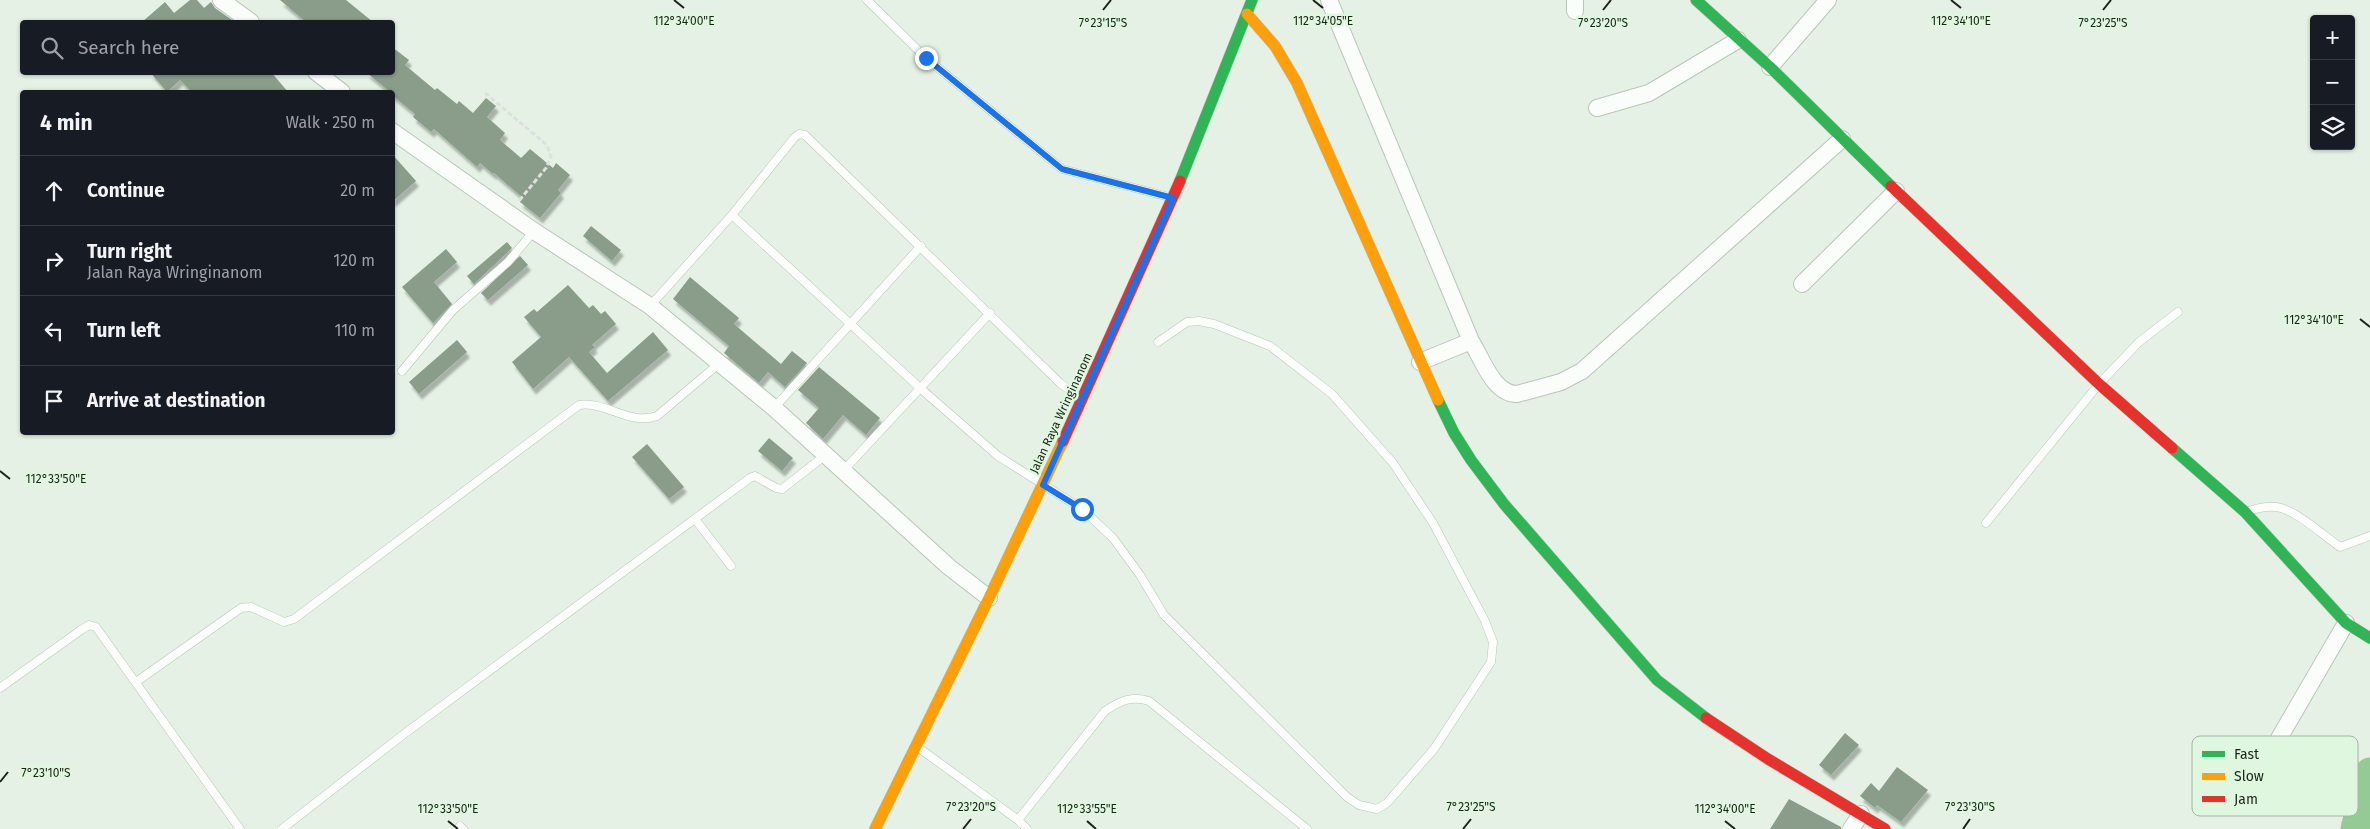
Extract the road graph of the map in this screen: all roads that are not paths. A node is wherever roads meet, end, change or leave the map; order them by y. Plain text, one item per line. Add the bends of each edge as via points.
1 (221, 0) edge
2 (867, 0) edge
3 (1252, 0) edge
4 (1329, 0) edge
5 (1696, 0) edge
6 (1828, 0) edge
7 (1247, 14) junction
8 (247, 20) edge
9 (1738, 40) junction
10 (1770, 67) junction
11 (320, 75) edge
12 (339, 90) edge
13 (1597, 108) dead end
14 (395, 133) edge
15 (1842, 139) junction
16 (1896, 191) junction
17 (1173, 198) junction
18 (732, 215) junction
19 (534, 231) junction
20 (921, 246) junction
21 (1802, 284) dead end
22 (650, 306) junction
23 (2178, 312) dead end
24 (990, 313) junction
25 (850, 324) junction
26 (1471, 341) junction
27 (1158, 342) dead end
28 (721, 362) junction
29 (1420, 362) junction
30 (402, 371) dead end
31 (2099, 384) junction
32 (920, 388) junction
33 (1082, 400) junction
34 (774, 408) junction
35 (827, 454) junction
36 (844, 470) junction
37 (1043, 485) junction
38 (2245, 512) junction
39 (695, 518) junction
40 (1986, 523) dead end
41 (2370, 536) edge
42 (731, 566) dead end
43 (989, 598) junction
44 (2346, 623) junction
45 (2369, 638) edge
46 (136, 682) junction
47 (0, 688) edge
48 (2280, 736) edge
49 (916, 746) junction
50 (1860, 814) junction
51 (1018, 820) junction
52 (240, 829) edge
53 (282, 829) edge
54 (875, 829) edge
55 (1027, 829) edge
56 (1307, 829) edge
57 (1851, 829) edge
58 (1885, 829) edge

1 - 8 street
2 - 17 lane via 926,58 1062,169
3 - 7 street, Jalan Raya Wringinanom
4 - 26 street
5 - 9 street
6 - 10 street
7 - 17 street, Jalan Raya Wringinanom
7 - 29 street via 1275,46 1297,83
9 - 10 street
9 - 13 street via 1649,93
10 - 15 street
11 - 12 street
14 - 19 street
15 - 16 street
15 - 26 street via 1572,377 1541,388 1509,394 1497,385
16 - 21 street
16 - 31 street
17 - 33 street, Jalan Raya Wringinanom
18 - 20 lane via 799,134 805,135
18 - 22 lane
18 - 25 lane
19 - 22 street
19 - 30 lane via 508,262 453,310
20 - 24 lane
20 - 25 lane
22 - 28 street
23 - 31 lane via 2139,342
24 - 32 lane
24 - 33 lane via 1060,383
25 - 32 lane
25 - 34 lane
26 - 29 street
27 - 37 lane via 1187,322 1198,321 1270,346 1332,394 1393,463 1432,524 1493,642 1491,662 1434,749 1387,803 1377,809 1353,801 1164,615 1112,538 1082,509
28 - 34 street
28 - 46 lane via 648,420 588,404 580,405 294,620 284,622 251,606 241,608
29 - 50 street via 1454,433 1484,478 1640,662 1687,706 1754,752
31 - 38 street
31 - 40 lane
32 - 36 lane
32 - 37 lane via 998,456
33 - 37 street, Jalan Raya Wringinanom
34 - 35 street
35 - 36 street
35 - 39 lane via 782,489 755,476 750,478
36 - 43 street via 949,568
37 - 43 street, Jalan Raya Wringinanom
38 - 41 lane via 2278,507 2340,548
38 - 44 street
39 - 42 lane
39 - 53 lane via 404,734
43 - 49 street, Jalan Raya Wringinanom
44 - 45 street
44 - 48 street
46 - 47 lane via 96,627 89,626
46 - 52 lane
49 - 51 lane
49 - 54 street, Jalan Raya Wringinanom
50 - 57 street
50 - 58 street
51 - 55 lane
51 - 56 lane via 1105,711 1117,703 1138,697 1149,700

